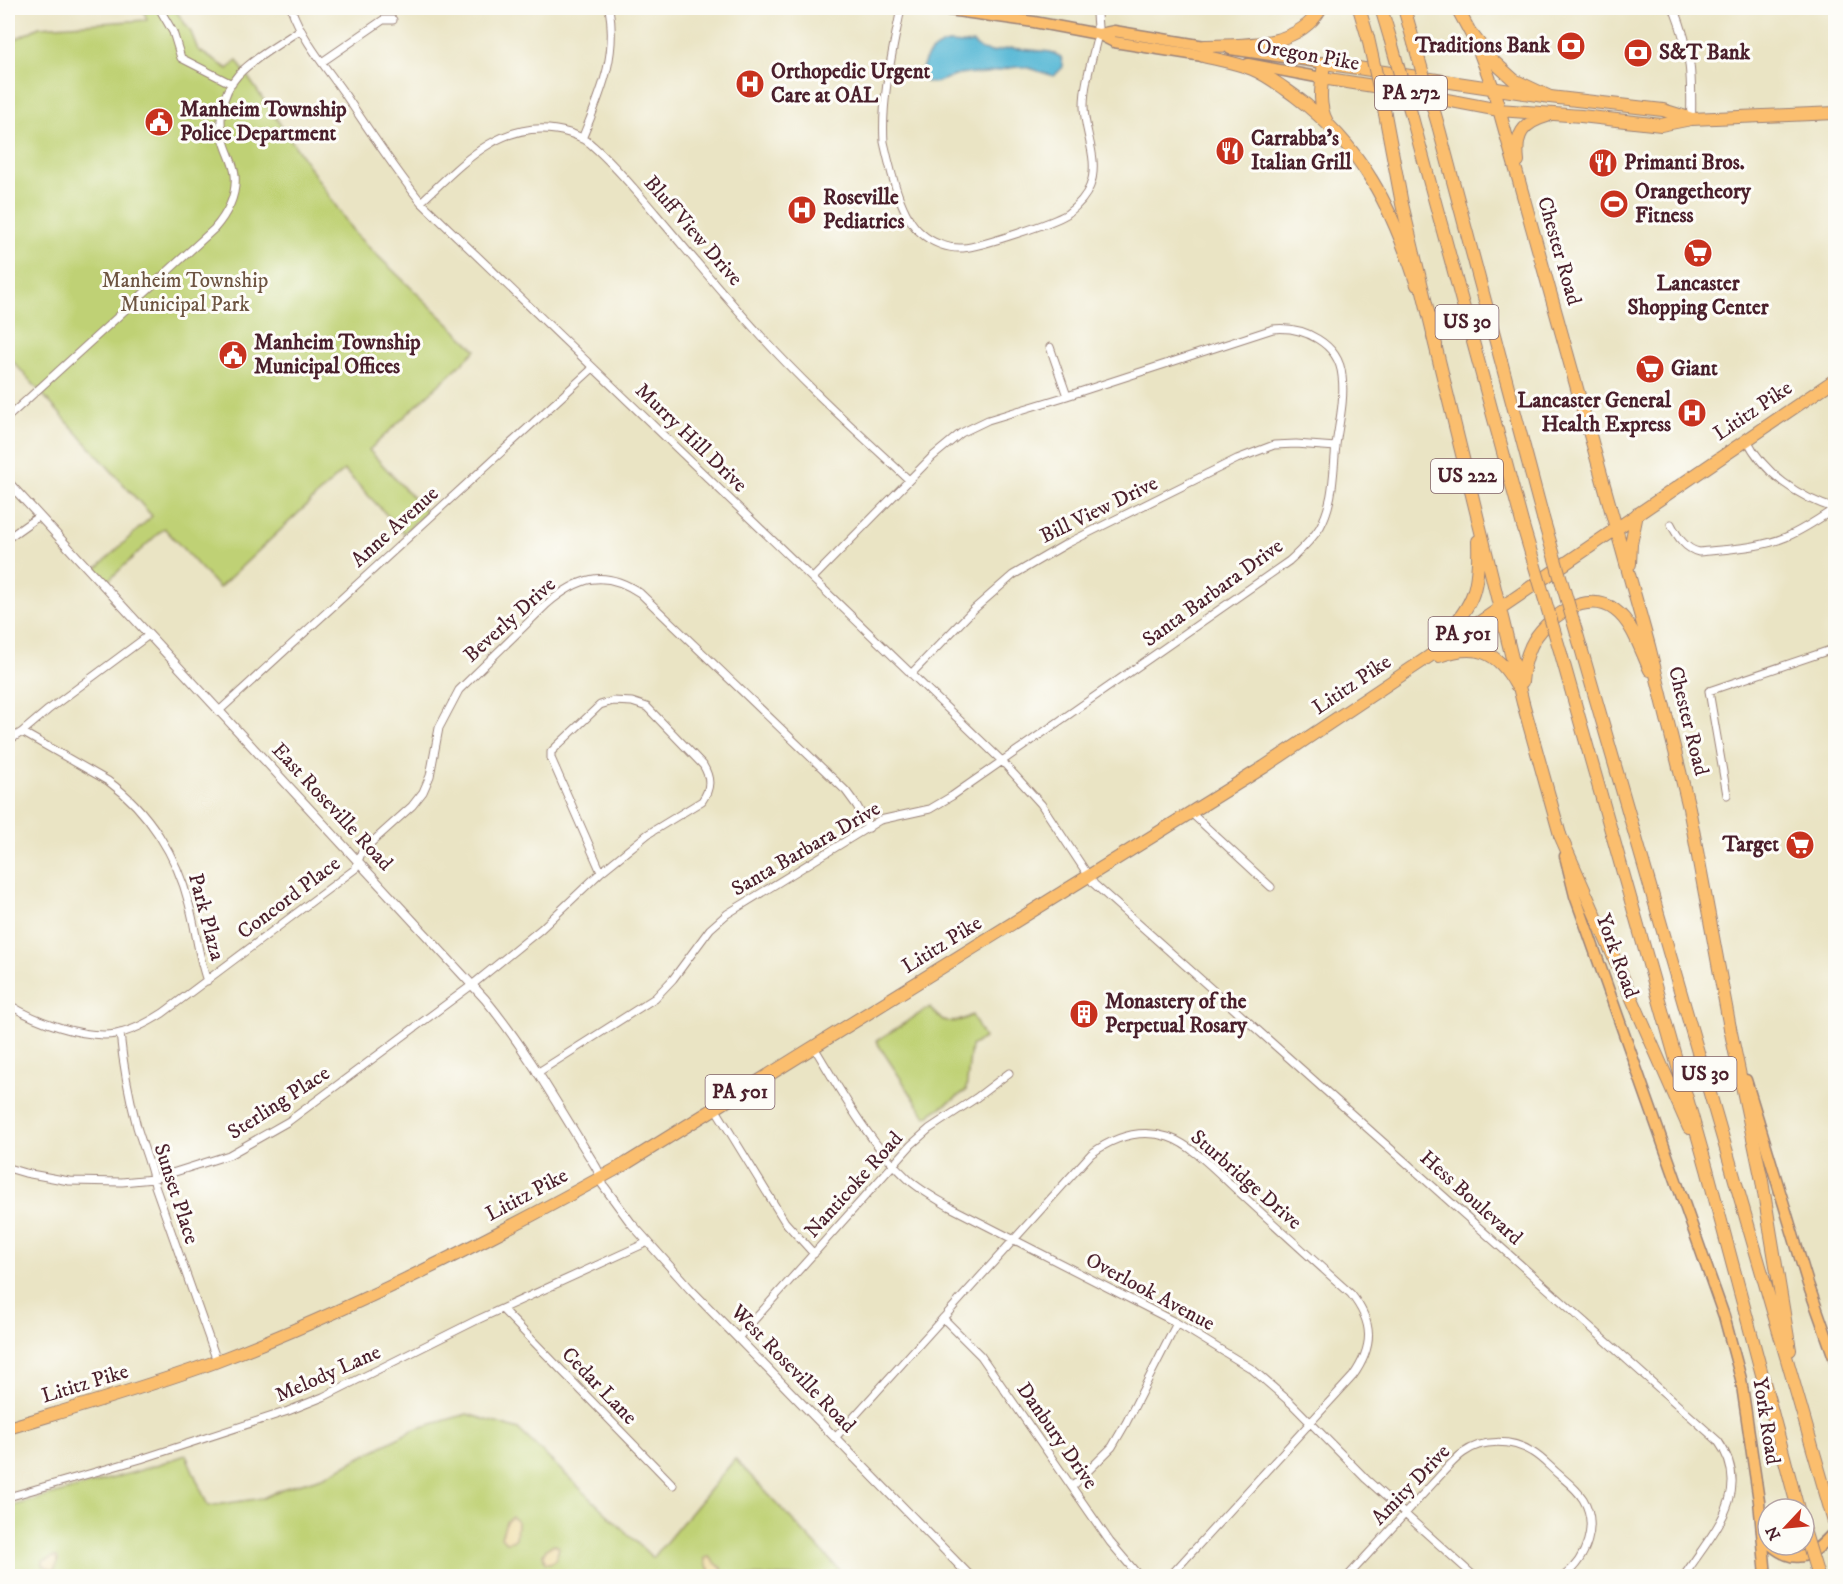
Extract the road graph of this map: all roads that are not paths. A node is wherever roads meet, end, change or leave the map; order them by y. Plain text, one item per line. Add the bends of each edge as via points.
1 (159, 8) edge
2 (291, 8) edge
3 (609, 8) edge
4 (901, 8) edge
5 (935, 8) edge
6 (1096, 8) edge
7 (1321, 8) edge
8 (1359, 8) edge
9 (1382, 8) edge
10 (1404, 8) edge
11 (1457, 8) edge
12 (1674, 8) edge
13 (393, 20) dead end
14 (301, 29) junction
15 (1471, 33) junction
16 (1098, 34) junction
17 (1204, 51) junction
18 (322, 62) junction
19 (1324, 63) junction
20 (1322, 78) junction
21 (232, 84) junction
22 (1493, 88) junction
23 (1550, 97) junction
24 (1499, 110) junction
25 (1556, 113) junction
26 (1836, 113) edge
27 (1691, 119) junction
28 (1329, 126) junction
29 (582, 139) junction
30 (1524, 200) junction
31 (421, 202) junction
32 (1436, 345) junction
33 (1050, 347) dead end
34 (593, 368) junction
35 (1836, 379) edge
36 (1067, 396) junction
37 (8, 417) edge
38 (1746, 438) junction
39 (1336, 447) junction
40 (909, 480) junction
41 (8, 482) edge
42 (1835, 509) edge
43 (1475, 513) junction
44 (1637, 514) junction
45 (39, 516) junction
46 (1671, 524) dead end
47 (1617, 527) junction
48 (8, 538) edge
49 (1630, 578) junction
50 (813, 579) junction
51 (1501, 607) junction
52 (149, 635) junction
53 (1836, 648) edge
54 (1424, 660) junction
55 (911, 674) junction
56 (1661, 693) junction
57 (1523, 703) junction
58 (219, 711) junction
59 (21, 732) junction
60 (8, 741) edge
61 (1002, 761) junction
62 (1727, 795) dead end
63 (1191, 813) junction
64 (869, 828) junction
65 (1560, 835) junction
66 (358, 861) junction
67 (601, 872) junction
68 (1089, 876) junction
69 (1271, 887) dead end
70 (207, 981) junction
71 (472, 985) junction
72 (8, 1004) edge
73 (1730, 1028) junction
74 (120, 1033) junction
75 (814, 1047) junction
76 (537, 1073) junction
77 (1010, 1073) dead end
78 (715, 1108) junction
79 (893, 1164) junction
80 (8, 1168) edge
81 (1707, 1169) junction
82 (602, 1177) junction
83 (153, 1179) junction
84 (1013, 1239) junction
85 (648, 1242) junction
86 (814, 1254) junction
87 (502, 1310) junction
88 (942, 1318) junction
89 (1177, 1323) junction
90 (738, 1338) junction
91 (217, 1361) junction
92 (1836, 1363) edge
93 (1796, 1396) junction
94 (1310, 1423) junction
95 (8, 1428) edge
96 (835, 1438) junction
97 (673, 1485) dead end
98 (1072, 1487) junction
99 (8, 1497) edge
100 (1757, 1497) edge
101 (1795, 1497) edge
102 (1405, 1515) junction
103 (1836, 1530) edge
104 (1816, 1550) edge
105 (1764, 1557) edge
106 (1788, 1557) edge
107 (1803, 1557) edge
108 (1812, 1557) edge
109 (970, 1576) edge
110 (1139, 1576) edge
111 (1170, 1576) edge
112 (1348, 1576) edge
113 (1474, 1576) edge
114 (1564, 1576) edge
115 (1683, 1576) edge
116 (1766, 1576) edge
117 (1818, 1576) edge

1 - 21 street via 174,32 181,58
2 - 14 street, Murry Hill Drive
3 - 29 street via 609,67
4 - 16 street via 886,96 884,142 908,218 934,242 954,248 980,245 1058,218 1085,196 1094,164 1085,123 1084,95
5 - 16 main road, Oregon Pike / PA 272
6 - 16 street
7 - 17 highway via 1301,28 1273,42
8 - 32 highway, US 222, bridge
9 - 81 highway, US 30, bridge via 1523,526
10 - 93 highway, US 30, bridge via 1543,518
11 - 15 highway
12 - 27 street via 1689,51
13 - 18 street via 383,20
14 - 18 street, Murry Hill Drive
14 - 21 street via 253,62
15 - 22 highway, Chester Road
15 - 23 highway via 1514,80
16 - 17 main road, Oregon Pike / PA 272 via 1114,31
17 - 19 main road, Oregon Pike / PA 272
17 - 20 main road, Oregon Pike / PA 272
17 - 28 highway via 1252,69 1296,97
18 - 31 street, Murry Hill Drive
19 - 20 highway
19 - 22 highway, Oregon Pike / PA 272
20 - 24 highway, Oregon Pike / PA 272
20 - 28 highway via 1322,113
21 - 37 street via 220,120 235,181 222,220
22 - 23 highway, Oregon Pike / PA 272
22 - 24 highway, Chester Road
23 - 27 highway, Oregon Pike via 1663,110
24 - 25 highway, Oregon Pike / PA 272
24 - 30 highway, Chester Road
25 - 27 highway, Oregon Pike via 1661,125
25 - 30 highway via 1532,120 1521,133 1517,153
26 - 27 highway, Oregon Pike
28 - 32 highway via 1362,163 1387,206
29 - 31 street, Bluff View Drive via 547,129 510,133 479,151
29 - 40 street, Bluff View Drive via 613,165 761,337
30 - 47 highway, Chester Road
31 - 34 street, Murry Hill Drive
32 - 43 highway, York Road / US 222
33 - 36 street
34 - 50 street, Murry Hill Drive
34 - 58 street, Anne Avenue
35 - 38 highway, Lititz Pike
36 - 39 street, Santa Barbara Drive via 1264,330 1294,329 1321,341 1342,373
36 - 40 street, Santa Barbara Drive via 988,420 961,433
38 - 42 street via 1775,476 1803,496
38 - 44 highway, Lititz Pike
39 - 55 street, Bill View Drive via 1270,446 1042,556 988,595
39 - 61 street, Santa Barbara Drive via 1329,504 1320,527 1303,548 1248,591
40 - 50 street, Santa Barbara Drive
41 - 45 street, East Roseville Road
42 - 46 street via 1785,538 1699,552 1682,542
43 - 51 highway, York Road / US 222
43 - 54 highway via 1479,565 1472,599 1468,609
44 - 47 highway, Lititz Pike
44 - 49 highway
45 - 48 street
45 - 52 street, East Roseville Road
47 - 49 highway, Chester Road
47 - 51 highway, Lititz Pike
49 - 56 highway, Chester Road
50 - 55 street, Murry Hill Drive
51 - 54 highway, Lititz Pike / PA 501
51 - 57 highway, York Road
52 - 58 street, East Roseville Road
52 - 59 street
53 - 62 street via 1709,691
54 - 57 highway via 1457,650 1486,653 1511,675
54 - 63 highway, Lititz Pike / PA 501
55 - 61 street, Murry Hill Drive
56 - 57 highway via 1623,617 1610,606 1594,601 1569,609 1538,634 1523,668
56 - 73 highway, Chester Road via 1689,808
57 - 65 highway, York Road
58 - 66 street, East Roseville Road
59 - 60 street
59 - 70 street, Park Plaza via 117,788 158,833 183,883
61 - 64 street, Santa Barbara Drive via 934,807 885,818
61 - 68 street, Murry Hill Drive via 1041,804
63 - 68 highway, Lititz Pike / PA 501
63 - 69 street
64 - 66 street, Beverly Drive via 846,791 640,594 614,580 590,578 561,592 459,690 439,729 423,792 362,851
64 - 76 street, Santa Barbara Drive via 728,915 704,936 655,998
65 - 81 highway
65 - 100 main road, York Road via 1575,896 1724,1316 1741,1379
66 - 70 street, Concord Place via 348,875
66 - 71 street, East Roseville Road
67 - 67 street, Sterling Place via 550,758 551,752 600,705 632,702 646,707 703,765 710,783 702,801 648,834
67 - 71 street, Sterling Place via 541,929
68 - 75 highway, Lititz Pike / PA 501
68 - 115 street, Hess Boulevard via 1718,1442 1732,1469 1732,1494 1725,1512
70 - 74 street, Park Plaza via 154,1019
71 - 76 street, East Roseville Road
71 - 83 street, Sterling Place via 275,1130 230,1155
72 - 74 street, Park Plaza via 63,1028 105,1035
73 - 92 main road, Chester Road
73 - 93 highway via 1762,1181
74 - 83 street, Sunset Place via 124,1073
75 - 78 highway, Lititz Pike / PA 501
75 - 79 street, Overlook Avenue via 857,1118
76 - 82 street, East Roseville Road
77 - 79 street, Nanticoke Road via 929,1130
78 - 82 highway, Lititz Pike / PA 501
78 - 86 street via 785,1222
79 - 84 street, Overlook Avenue via 925,1192
79 - 86 street, Nanticoke Road
80 - 83 street, Sterling Place via 69,1181
81 - 101 highway, US 30
82 - 85 street, West Roseville Road via 609,1194
82 - 91 highway, Lititz Pike / PA 501 via 382,1290
83 - 91 street, Sunset Place
84 - 88 street, Sturbridge Drive
84 - 89 street, Overlook Avenue
84 - 94 street, Sturbridge Drive via 1080,1164 1105,1143 1149,1134 1178,1142 1351,1294 1364,1312 1369,1332 1365,1356 1353,1376
85 - 87 street, Melody Lane
85 - 90 street, West Roseville Road
86 - 90 street, Nanticoke Road
87 - 97 street, Cedar Lane
87 - 99 street, Melody Lane via 288,1411
88 - 96 street, Sturbridge Drive
88 - 98 street, Danbury Drive via 981,1356
89 - 94 street, Overlook Avenue via 1252,1369
89 - 98 street via 1112,1447
90 - 96 street, West Roseville Road
91 - 95 highway, Lititz Pike / PA 501 via 109,1399
93 - 103 highway, US 30
94 - 102 street, Overlook Avenue
94 - 111 street, Sturbridge Drive
96 - 109 street, West Roseville Road
98 - 110 street, Danbury Drive
102 - 112 street, Amity Drive
102 - 113 street, Overlook Avenue
102 - 114 street, Amity Drive via 1463,1453 1484,1444 1517,1444 1536,1454 1572,1486 1587,1507 1590,1530 1586,1548
103 - 104 main road
105 - 116 main road, York Road
106 - 107 main road
108 - 117 highway, bridge

